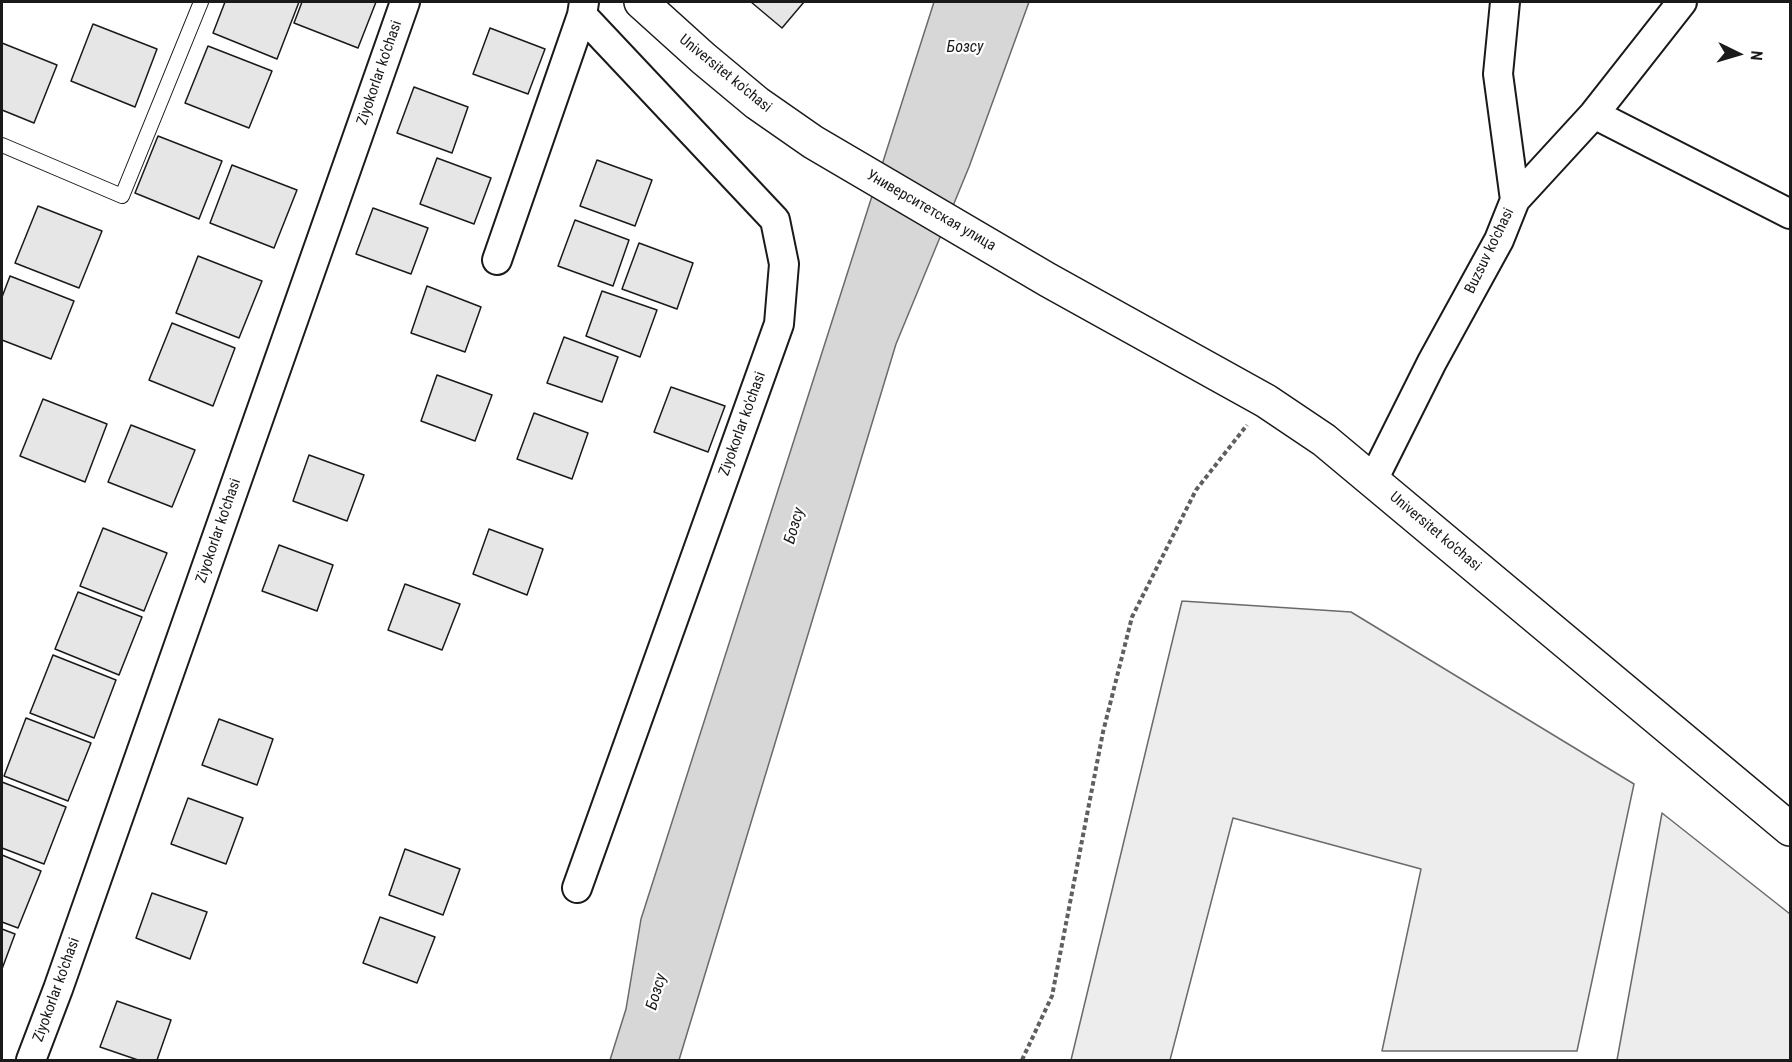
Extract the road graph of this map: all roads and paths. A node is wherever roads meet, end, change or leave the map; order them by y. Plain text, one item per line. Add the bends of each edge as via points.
1 (201, 2) edge
2 (405, 2) edge
3 (641, 2) edge
4 (1505, 2) edge
5 (1682, 2) edge
6 (583, 8) edge
7 (1594, 114) junction
8 (813, 142) joint
9 (2, 146) edge
10 (1515, 200) junction
11 (1791, 214) edge
12 (497, 260) dead end
13 (1048, 280) joint
14 (1266, 401) junction
15 (1372, 480) junction
16 (1791, 829) edge
17 (577, 888) dead end
18 (31, 1060) edge
19 (1022, 1060) edge

1 - 9 lane via 122,196
2 - 18 street, Ziyokorlar ko'chasi
3 - 8 main road, Universitet ko'chasi via 757,102
4 - 10 street, Buzsuv ko'chasi via 1498,74
5 - 7 street
6 - 12 street
6 - 17 street, Ziyokorlar ko'chasi via 775,220 784,264 779,324
7 - 10 street
7 - 11 street
8 - 13 main road, Университетская улица
10 - 15 street, Buzsuv ko'chasi via 1499,240
13 - 14 main road, Universitet ko'chasi
14 - 15 main road, Universitet ko'chasi via 1324,440
14 - 19 path via 1196,490 1132,617 1103,732 1052,996
15 - 16 main road, Universitet ko'chasi

